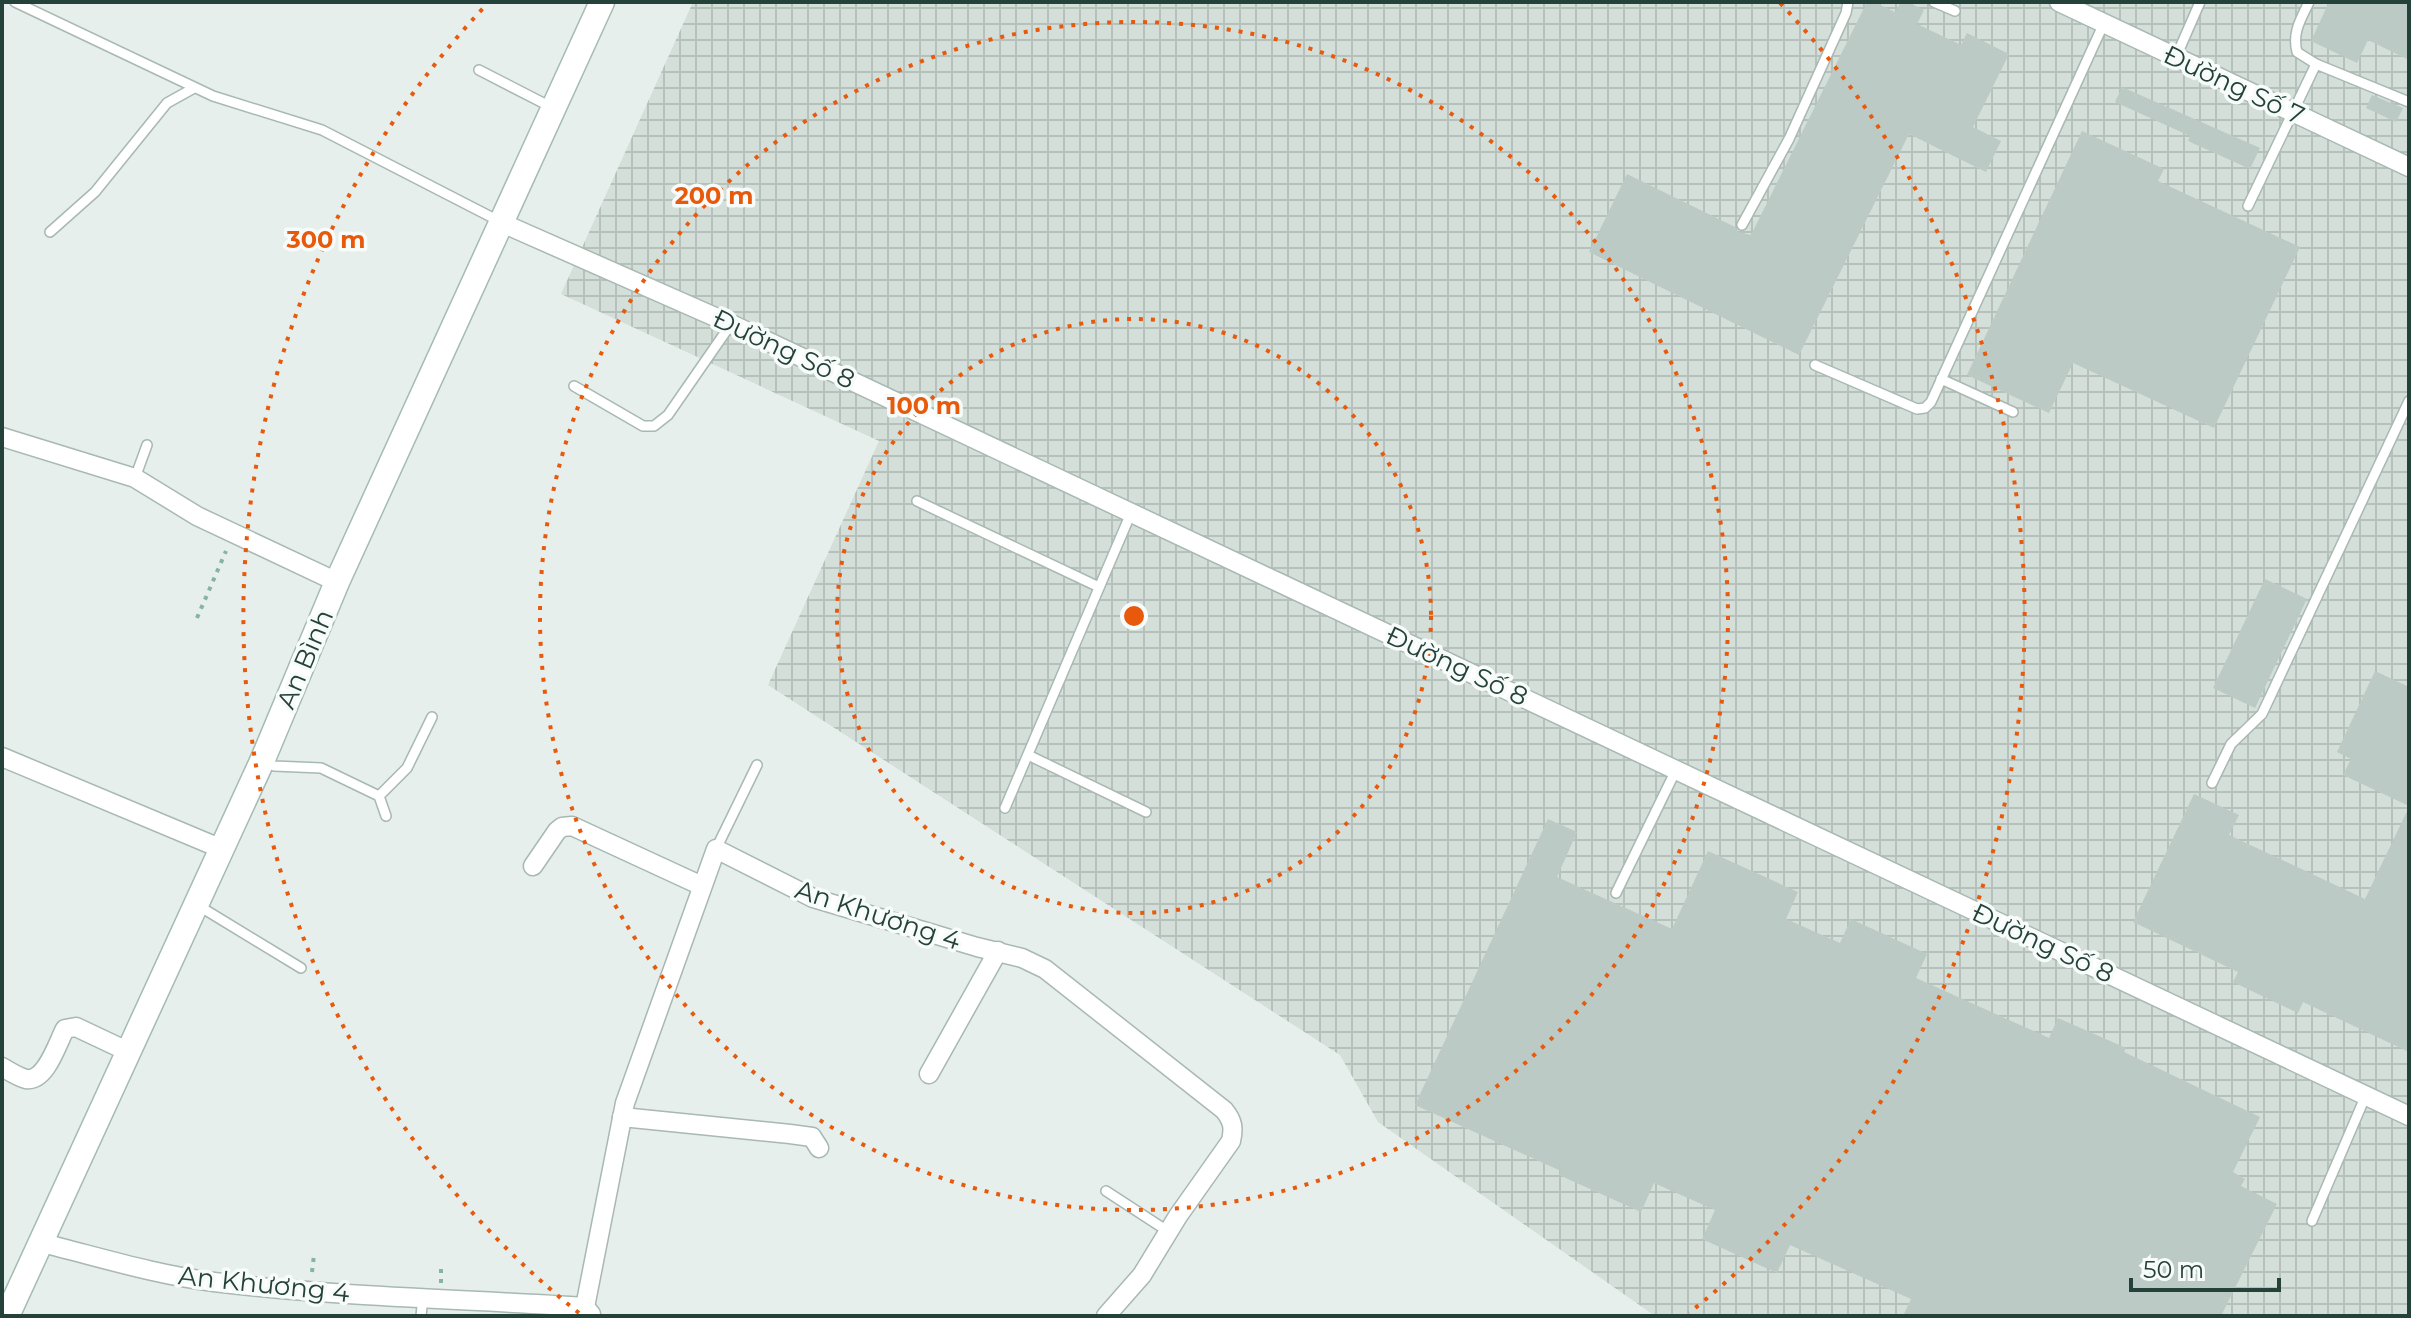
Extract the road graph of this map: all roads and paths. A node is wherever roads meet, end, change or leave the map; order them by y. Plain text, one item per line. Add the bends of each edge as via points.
1 (15, 2) edge
2 (602, 2) edge
3 (1848, 2) edge
4 (1934, 2) edge
5 (2200, 2) edge
6 (2309, 2) edge
7 (2070, 4) edge
8 (1955, 11) dead end
9 (2104, 23) junction
10 (2176, 57) junction
11 (2316, 64) junction
12 (479, 70) dead end
13 (194, 88) junction
14 (2409, 102) edge
15 (553, 108) junction
16 (2291, 112) junction
17 (2409, 167) edge
18 (2248, 206) dead end
19 (502, 223) junction
20 (1742, 225) dead end
21 (50, 232) dead end
22 (731, 324) junction
23 (1815, 365) dead end
24 (1941, 379) junction
25 (574, 386) dead end
26 (2409, 401) edge
27 (2013, 412) dead end
28 (2, 437) edge
29 (147, 445) dead end
30 (135, 478) junction
31 (917, 501) dead end
32 (1131, 513) junction
33 (233, 534) junction
34 (337, 582) junction
35 (1099, 587) junction
36 (197, 618) dead end
37 (432, 717) dead end
38 (1028, 755) junction
39 (2, 757) edge
40 (263, 759) junction
41 (757, 765) dead end
42 (1676, 770) junction
43 (2212, 783) dead end
44 (379, 796) junction
45 (1005, 808) dead end
46 (1146, 812) dead end
47 (386, 816) dead end
48 (222, 849) junction
49 (716, 849) junction
50 (533, 866) dead end
51 (702, 886) junction
52 (1616, 893) dead end
53 (196, 905) junction
54 (998, 951) junction
55 (301, 968) dead end
56 (129, 1052) junction
57 (2, 1067) edge
58 (929, 1074) dead end
59 (2366, 1095) junction
60 (2409, 1116) edge
61 (622, 1117) junction
62 (819, 1148) dead end
63 (1106, 1191) dead end
64 (2312, 1221) dead end
65 (1169, 1232) junction
66 (42, 1243) junction
67 (423, 1297) junction
68 (543, 1310) edge
69 (589, 1312) edge
70 (7, 1316) edge
71 (421, 1316) edge
72 (1106, 1316) edge

1 - 13 lane
2 - 15 main road, An Bình
3 - 20 lane via 1789,139
4 - 8 lane
5 - 10 lane
6 - 11 lane via 2294,41 2297,52
7 - 9 street, Đường Số 7
9 - 10 street, Đường Số 7
9 - 24 lane
10 - 16 street, Đường Số 7
11 - 14 lane
11 - 16 lane
12 - 15 lane
13 - 19 lane via 322,130
13 - 21 lane via 167,103 95,192
15 - 19 main road, An Bình
16 - 17 street, Đường Số 7
16 - 18 lane
19 - 22 street, Đường Số 8
19 - 34 main road, An Bình
22 - 25 lane via 668,415 654,426 643,426
22 - 32 street, Đường Số 8
23 - 24 lane via 1917,409 1931,402
24 - 27 lane
26 - 43 lane via 2262,714 2231,744
28 - 30 street
29 - 30 lane
30 - 33 street
31 - 35 lane
32 - 35 lane
32 - 42 street, Đường Số 8
33 - 34 street
33 - 36 path
34 - 40 main road, An Bình
35 - 38 lane
37 - 44 lane via 407,768
38 - 45 lane
38 - 46 lane
39 - 48 street
40 - 44 lane via 274,766 321,768
40 - 48 main road, An Bình
41 - 49 lane
42 - 52 lane
42 - 59 street, Đường Số 8
44 - 47 lane
48 - 53 main road, An Bình
49 - 51 street, An Khương 4
49 - 54 street, An Khương 4 via 832,905
50 - 51 street via 557,831 572,826
51 - 61 street, An Khương 4
53 - 55 lane
53 - 56 main road, An Bình
54 - 58 street
54 - 65 street, An Khương 4 via 1045,969 1231,1119 1231,1141
56 - 57 street via 70,1027 35,1078 24,1079
56 - 66 main road, An Bình
59 - 60 street, Đường Số 8
59 - 64 lane
61 - 62 street via 812,1137
61 - 69 street, An Khương 4
63 - 65 lane
65 - 72 street, An Khương 4 via 1142,1275
66 - 67 street, An Khương 4 via 213,1282
66 - 70 main road, An Bình
67 - 68 street, An Khương 4
67 - 71 lane
68 - 69 street, An Khương 4

